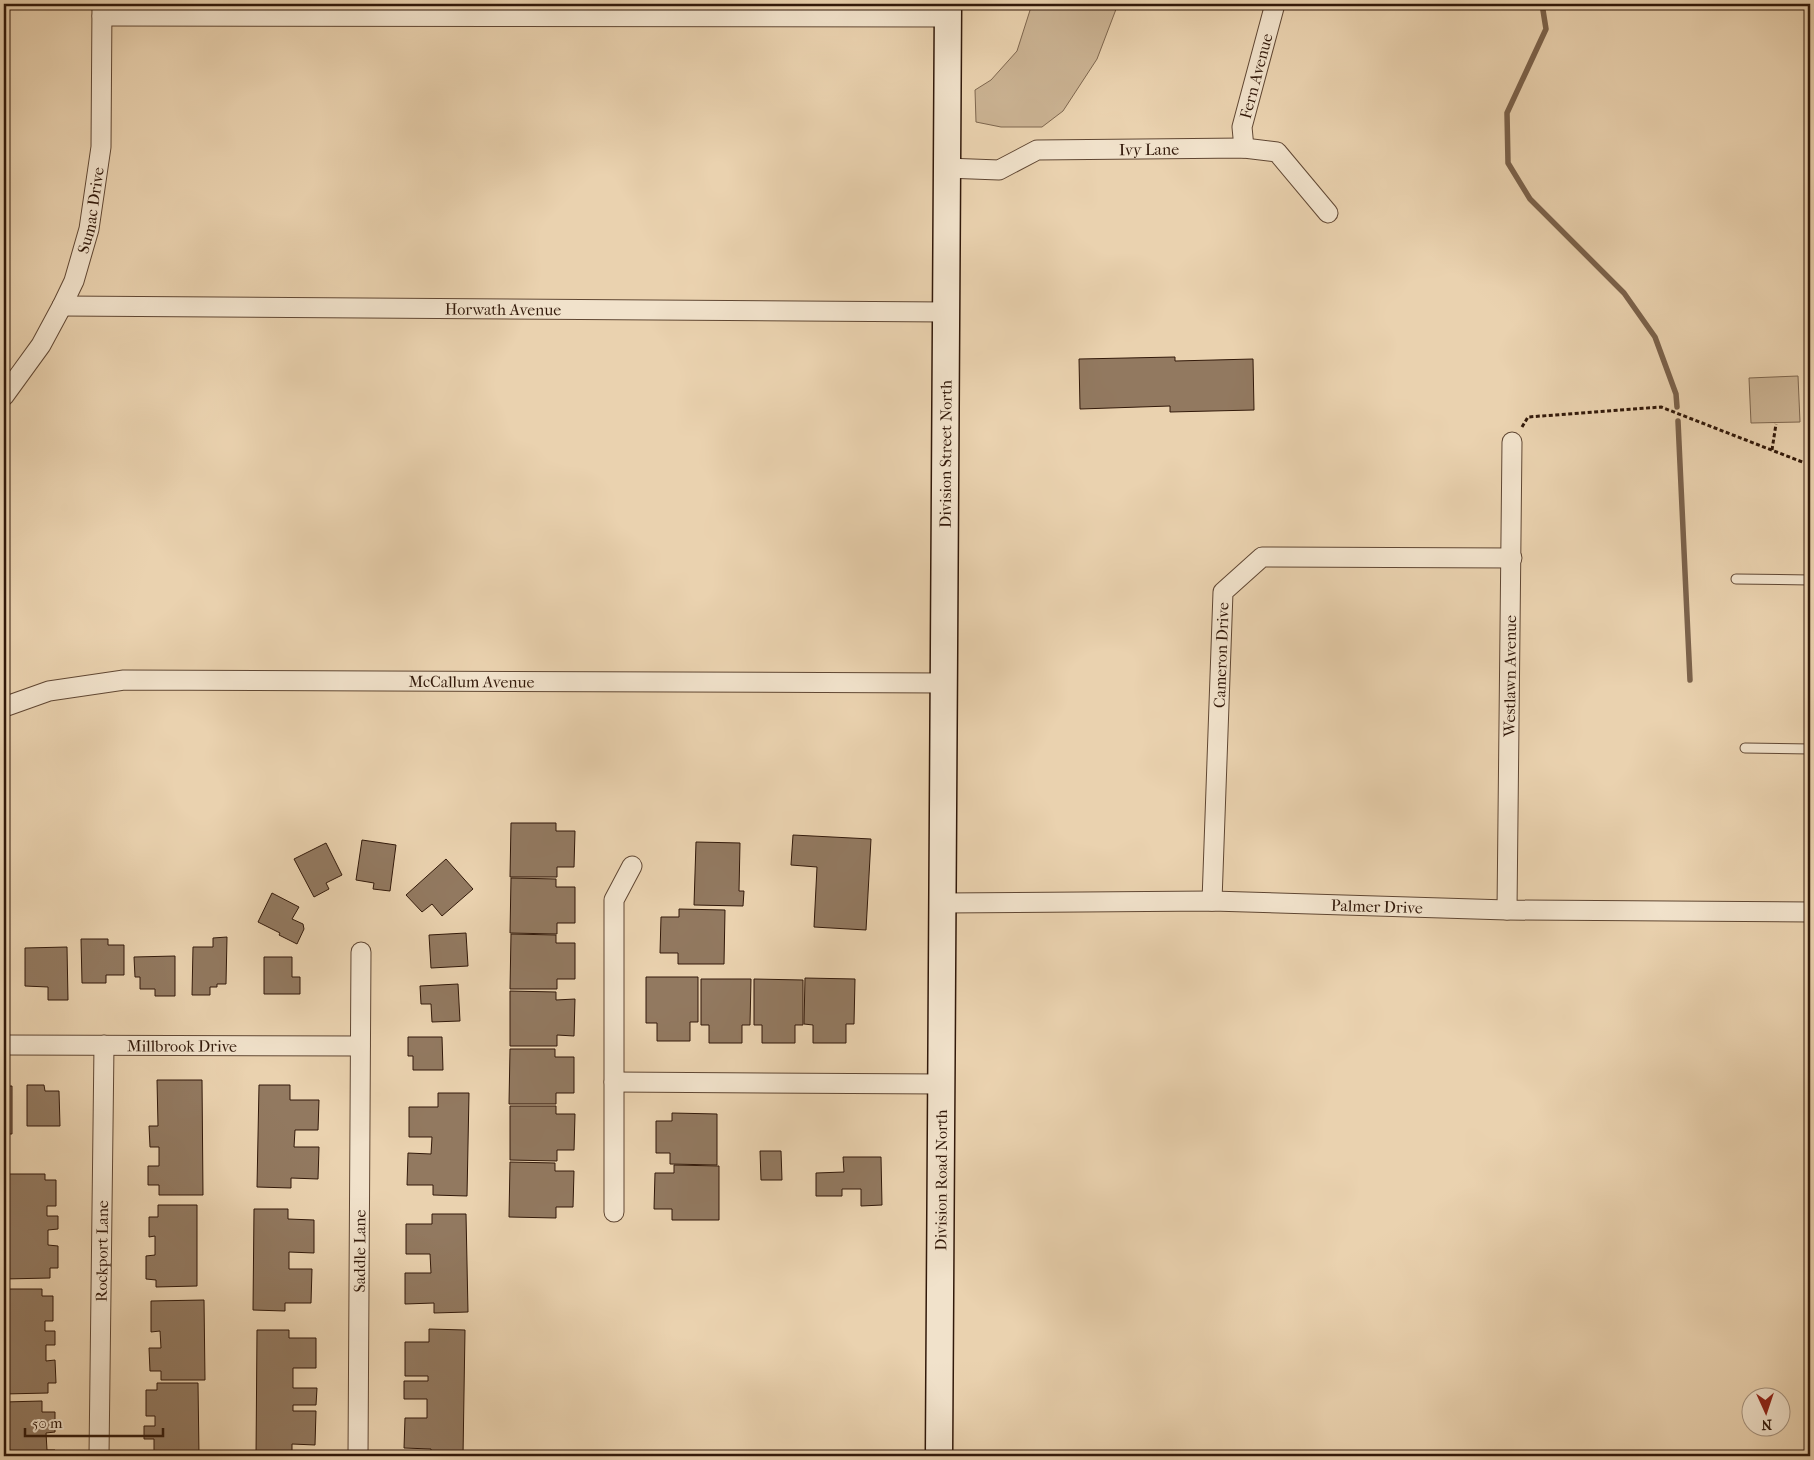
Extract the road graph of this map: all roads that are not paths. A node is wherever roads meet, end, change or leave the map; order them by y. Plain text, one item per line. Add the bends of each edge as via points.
1 (1275, 4) edge
2 (102, 10) edge
3 (948, 10) edge
4 (1244, 148) junction
5 (946, 168) junction
6 (1328, 213) dead end
7 (62, 306) junction
8 (945, 312) junction
9 (4, 396) edge
10 (1512, 442) road end
11 (1512, 558) junction
12 (1736, 579) dead end
13 (1810, 580) edge
14 (943, 683) junction
15 (4, 707) edge
16 (1744, 748) dead end
17 (1810, 749) edge
18 (632, 866) dead end
19 (1212, 901) junction
20 (943, 903) junction
21 (1507, 910) junction
22 (1810, 912) edge
23 (361, 952) dead end
24 (4, 1045) edge
25 (104, 1046) junction
26 (360, 1046) junction
27 (614, 1082) junction
28 (940, 1084) junction
29 (614, 1212) dead end
30 (98, 1456) edge
31 (358, 1456) edge
32 (939, 1456) edge

1 - 4 street, Fern Avenue via 1242,127
2 - 3 street
2 - 7 street, Sumac Drive via 100,156 89,229 74,281
3 - 5 main road, Division Street North
4 - 5 street, Ivy Lane via 1037,150 999,170
4 - 6 street, Ivy Lane via 1277,152
5 - 8 main road, Division Street North
7 - 8 street, Horwath Avenue
7 - 9 street, Sumac Drive via 41,345
8 - 14 main road, Division Street North
10 - 11 street, Westlawn Avenue
11 - 19 street, Cameron Drive via 1262,556 1223,592
11 - 21 street, Westlawn Avenue
12 - 13 lane
14 - 15 street, McCallum Avenue via 124,680 49,690
14 - 20 main road, Division Street North
16 - 17 lane
18 - 27 street via 614,900
19 - 20 street, Palmer Drive
19 - 21 street, Palmer Drive
20 - 28 main road, Division Road North
21 - 22 street, Palmer Drive
23 - 26 street, Saddle Lane
24 - 25 street, Millbrook Drive
25 - 26 street, Millbrook Drive
25 - 30 street, Rockport Lane
26 - 31 street, Saddle Lane
27 - 28 street
27 - 29 street
28 - 32 main road, Division Road North

